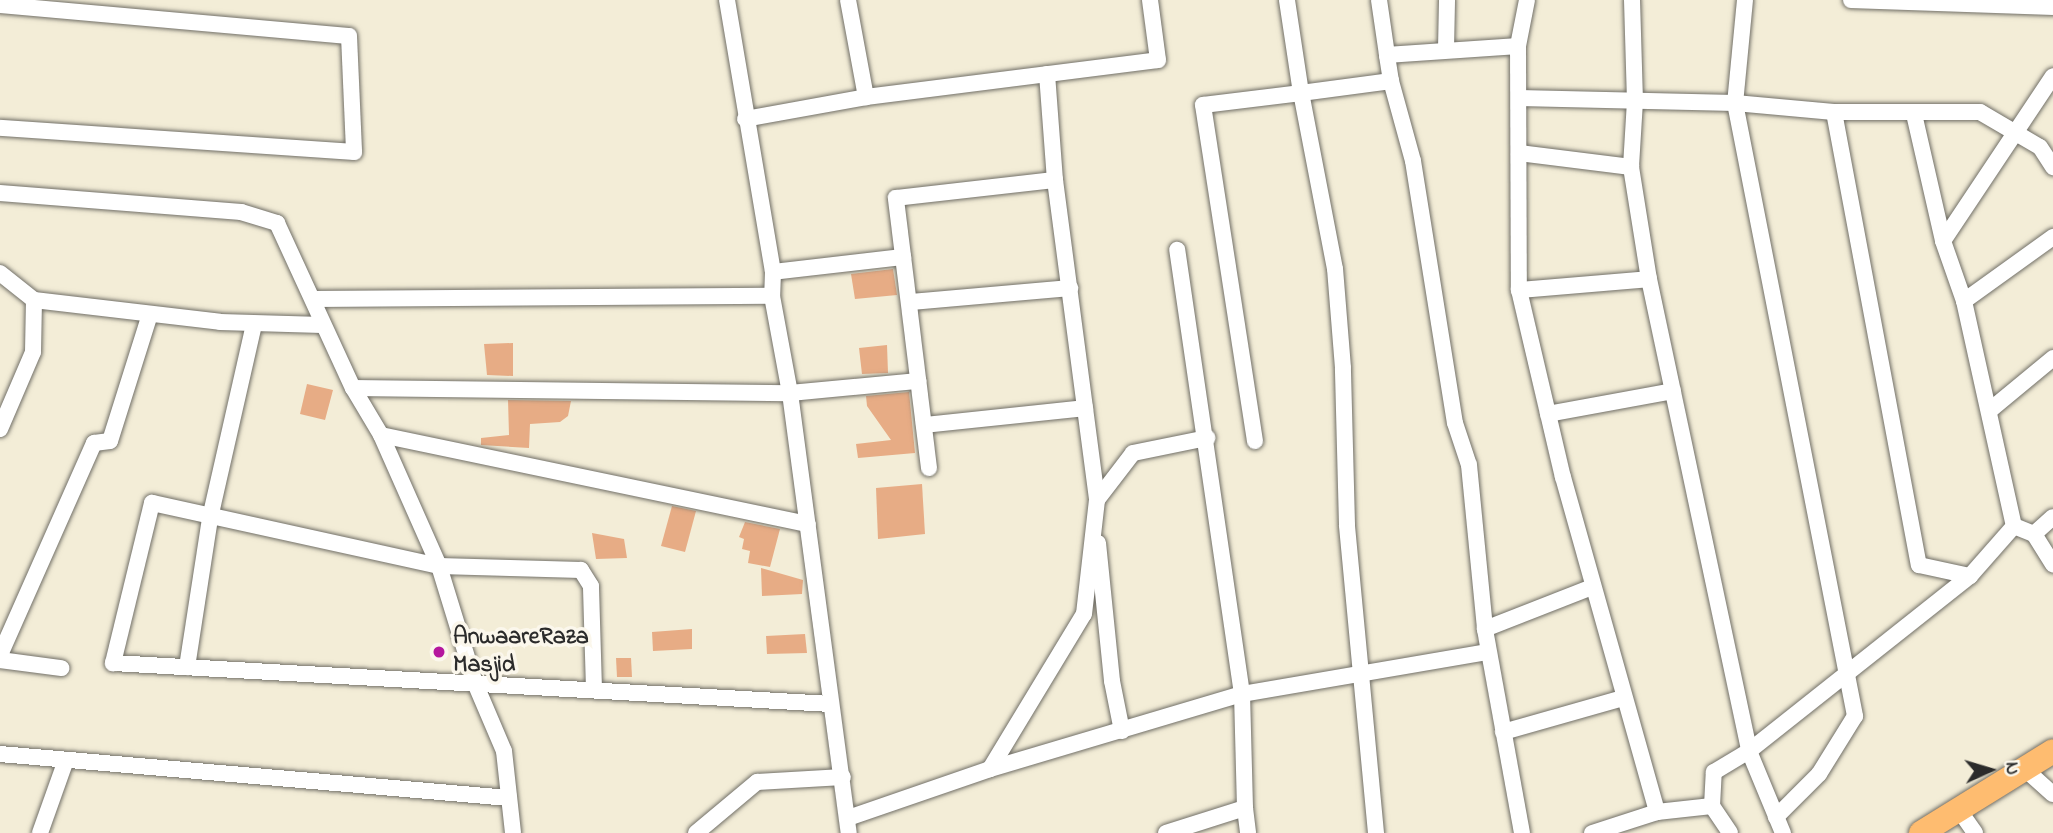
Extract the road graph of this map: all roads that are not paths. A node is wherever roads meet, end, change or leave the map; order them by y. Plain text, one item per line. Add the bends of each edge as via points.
1 (727, 0) edge
2 (848, 0) edge
3 (1150, 0) edge
4 (1287, 0) edge
5 (1379, 0) edge
6 (1447, 0) edge
7 (1527, 0) edge
8 (1632, 0) edge
9 (1745, 0) edge
10 (1851, 0) edge
11 (2028, 4) edge
12 (0, 5) edge
13 (2053, 7) edge
14 (1518, 46) junction
15 (1446, 49) junction
16 (1387, 55) junction
17 (1047, 74) junction
18 (2053, 76) edge
19 (1391, 81) junction
20 (1301, 93) junction
21 (866, 97) junction
22 (1519, 98) junction
23 (1635, 101) junction
24 (1735, 103) junction
25 (1834, 112) junction
26 (1914, 114) junction
27 (745, 119) junction
28 (0, 128) edge
29 (2017, 134) junction
30 (1519, 153) junction
31 (1632, 167) junction
32 (2053, 167) edge
33 (1055, 180) junction
34 (0, 193) edge
35 (2053, 237) edge
36 (1943, 241) junction
37 (1177, 250) dead end
38 (903, 257) junction
39 (773, 272) junction
40 (0, 273) edge
41 (1649, 279) junction
42 (1070, 288) junction
43 (1519, 290) junction
44 (772, 296) junction
45 (313, 299) junction
46 (34, 300) junction
47 (1964, 301) junction
48 (911, 302) junction
49 (150, 314) junction
50 (254, 325) junction
51 (322, 325) junction
52 (2053, 358) edge
53 (919, 381) junction
54 (353, 388) junction
55 (1673, 391) junction
56 (790, 393) junction
57 (1085, 408) junction
58 (1989, 411) junction
59 (1548, 414) junction
60 (924, 425) junction
61 (0, 429) edge
62 (381, 435) junction
63 (1207, 438) junction
64 (1255, 441) dead end
65 (929, 468) dead end
66 (1097, 500) junction
67 (2053, 517) edge
68 (210, 518) junction
69 (808, 524) junction
70 (2014, 526) junction
71 (1095, 527) junction
72 (2034, 534) junction
73 (2053, 564) edge
74 (439, 566) junction
75 (1970, 576) junction
76 (1592, 587) junction
77 (1485, 629) junction
78 (1487, 652) junction
79 (0, 657) edge
80 (187, 667) junction
81 (61, 668) dead end
82 (1361, 670) junction
83 (1844, 674) junction
84 (475, 683) junction
85 (594, 689) junction
86 (1242, 694) junction
87 (1623, 698) junction
88 (831, 704) junction
89 (1122, 731) junction
90 (1503, 732) junction
91 (1749, 751) junction
92 (2053, 751) edge
93 (0, 754) edge
94 (66, 760) junction
95 (990, 769) junction
96 (2026, 770) junction
97 (843, 778) junction
98 (2053, 794) edge
99 (509, 797) junction
100 (1712, 806) junction
101 (1245, 808) junction
102 (1959, 810) junction
103 (1657, 812) junction
104 (1776, 817) junction
105 (849, 826) edge
106 (40, 833) edge
107 (513, 833) edge
108 (696, 833) edge
109 (1166, 833) edge
110 (1248, 833) edge
111 (1376, 833) edge
112 (1522, 833) edge
113 (1592, 833) edge
114 (1730, 833) edge
115 (1783, 833) edge
116 (1921, 833) edge
117 (1975, 833) edge

1 - 27 street
2 - 21 street
3 - 17 street via 1158,60
4 - 20 street
5 - 16 street
6 - 15 street
7 - 14 street
8 - 23 street
9 - 24 street
10 - 11 street
11 - 13 street
12 - 28 street via 349,36 354,152
14 - 15 street
14 - 22 street
15 - 16 street
16 - 19 street
17 - 21 street
17 - 33 street
18 - 29 street
19 - 20 street
19 - 77 street via 1413,161 1455,423 1469,465
20 - 64 street via 1203,105
20 - 82 street via 1335,269 1347,525
21 - 27 street
22 - 23 street
22 - 30 street
23 - 24 street
23 - 31 street
24 - 25 street
24 - 83 street
25 - 26 street
25 - 75 street via 1919,565
26 - 29 street via 1980,112
26 - 36 street
27 - 39 street
29 - 32 street via 2040,147
29 - 36 street
30 - 31 street
30 - 43 street
31 - 41 street
33 - 38 street via 896,198
33 - 42 street
34 - 45 street via 266,217 277,223
35 - 47 street
36 - 47 street
37 - 63 street
38 - 39 street
38 - 48 street
39 - 44 street
40 - 46 street
41 - 43 street
41 - 55 street
42 - 48 street
42 - 57 street
43 - 59 street
44 - 45 street
44 - 56 street
45 - 51 street
46 - 49 street
46 - 61 street via 33,352
47 - 58 street
48 - 53 street
49 - 50 street
49 - 79 street via 110,441 94,443
50 - 51 street
50 - 68 street
51 - 54 street
52 - 58 street
53 - 56 street
53 - 60 street
54 - 56 street
54 - 62 street
55 - 59 street
55 - 91 street
56 - 69 street
57 - 60 street
57 - 66 street
58 - 70 street
59 - 76 street
60 - 65 street
62 - 69 street
62 - 74 street
63 - 66 street via 1133,453
63 - 86 street
66 - 71 street
67 - 72 street
68 - 74 street
68 - 80 street
68 - 80 street via 152,503 113,663
69 - 88 street
70 - 72 street
70 - 75 street
71 - 89 street
71 - 95 street via 1084,614
72 - 73 street
74 - 84 street
74 - 85 street via 585,572 591,586
75 - 83 street
76 - 77 street
76 - 87 street
77 - 78 street
78 - 82 street
78 - 90 street
79 - 81 street
80 - 84 street
82 - 86 street
82 - 111 street
83 - 91 street
83 - 104 street via 1855,716 1819,775
84 - 85 street
84 - 99 street via 504,751
85 - 88 street
86 - 89 street
86 - 101 street
87 - 90 street
87 - 103 street
88 - 97 street
89 - 95 street
90 - 112 street
91 - 100 street via 1714,772
91 - 104 street
92 - 96 main road
93 - 94 street
94 - 99 street
94 - 106 street
95 - 105 street
96 - 98 street
96 - 102 main road
97 - 105 street
97 - 108 street via 757,782
99 - 107 street
100 - 103 street
100 - 114 street
101 - 109 street
101 - 110 street
102 - 116 main road
102 - 117 street
103 - 113 street
104 - 115 street

